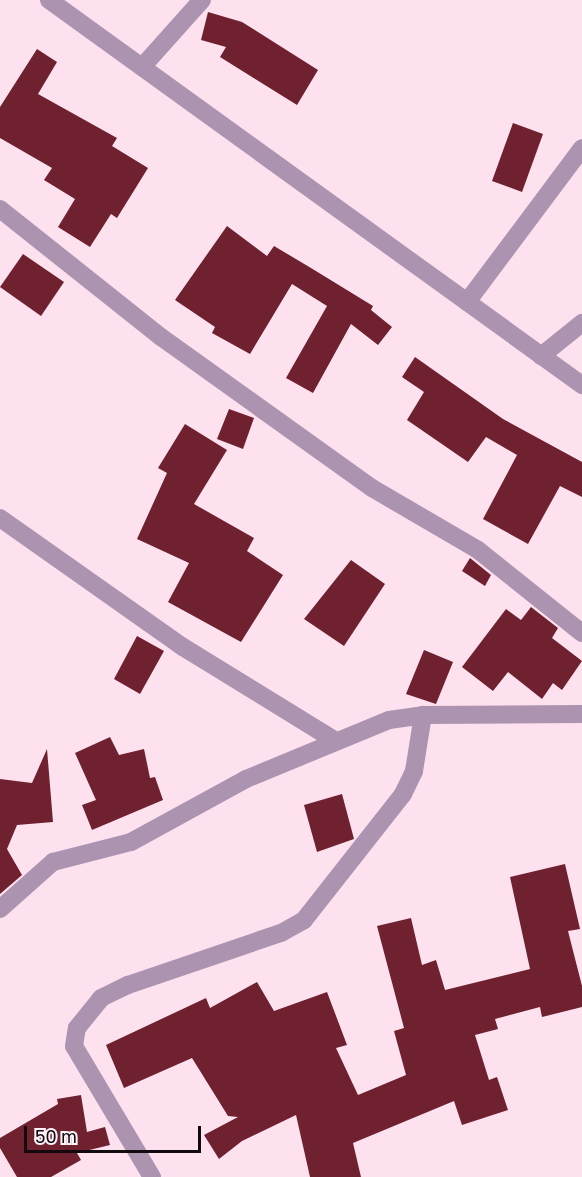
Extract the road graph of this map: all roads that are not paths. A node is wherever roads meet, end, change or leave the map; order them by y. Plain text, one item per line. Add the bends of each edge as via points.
1 (49, 0) edge
2 (202, 0) edge
3 (142, 67) junction
4 (582, 148) edge
5 (0, 209) edge
6 (467, 302) junction
7 (582, 323) edge
8 (541, 356) junction
9 (582, 385) edge
10 (0, 519) edge
11 (582, 633) edge
12 (582, 714) edge
13 (423, 715) junction
14 (334, 740) junction
15 (0, 909) edge
16 (152, 1177) edge

1 - 3 street
2 - 3 street
3 - 6 street
4 - 6 street
5 - 11 street via 161,337 372,488 478,550
6 - 8 street
7 - 8 street
8 - 9 street
10 - 14 street via 183,647
12 - 13 street
13 - 14 street via 389,720
13 - 16 street via 414,771 403,794 304,920 281,933 110,994 77,1029 74,1046
14 - 15 street via 246,779 131,842 53,862

